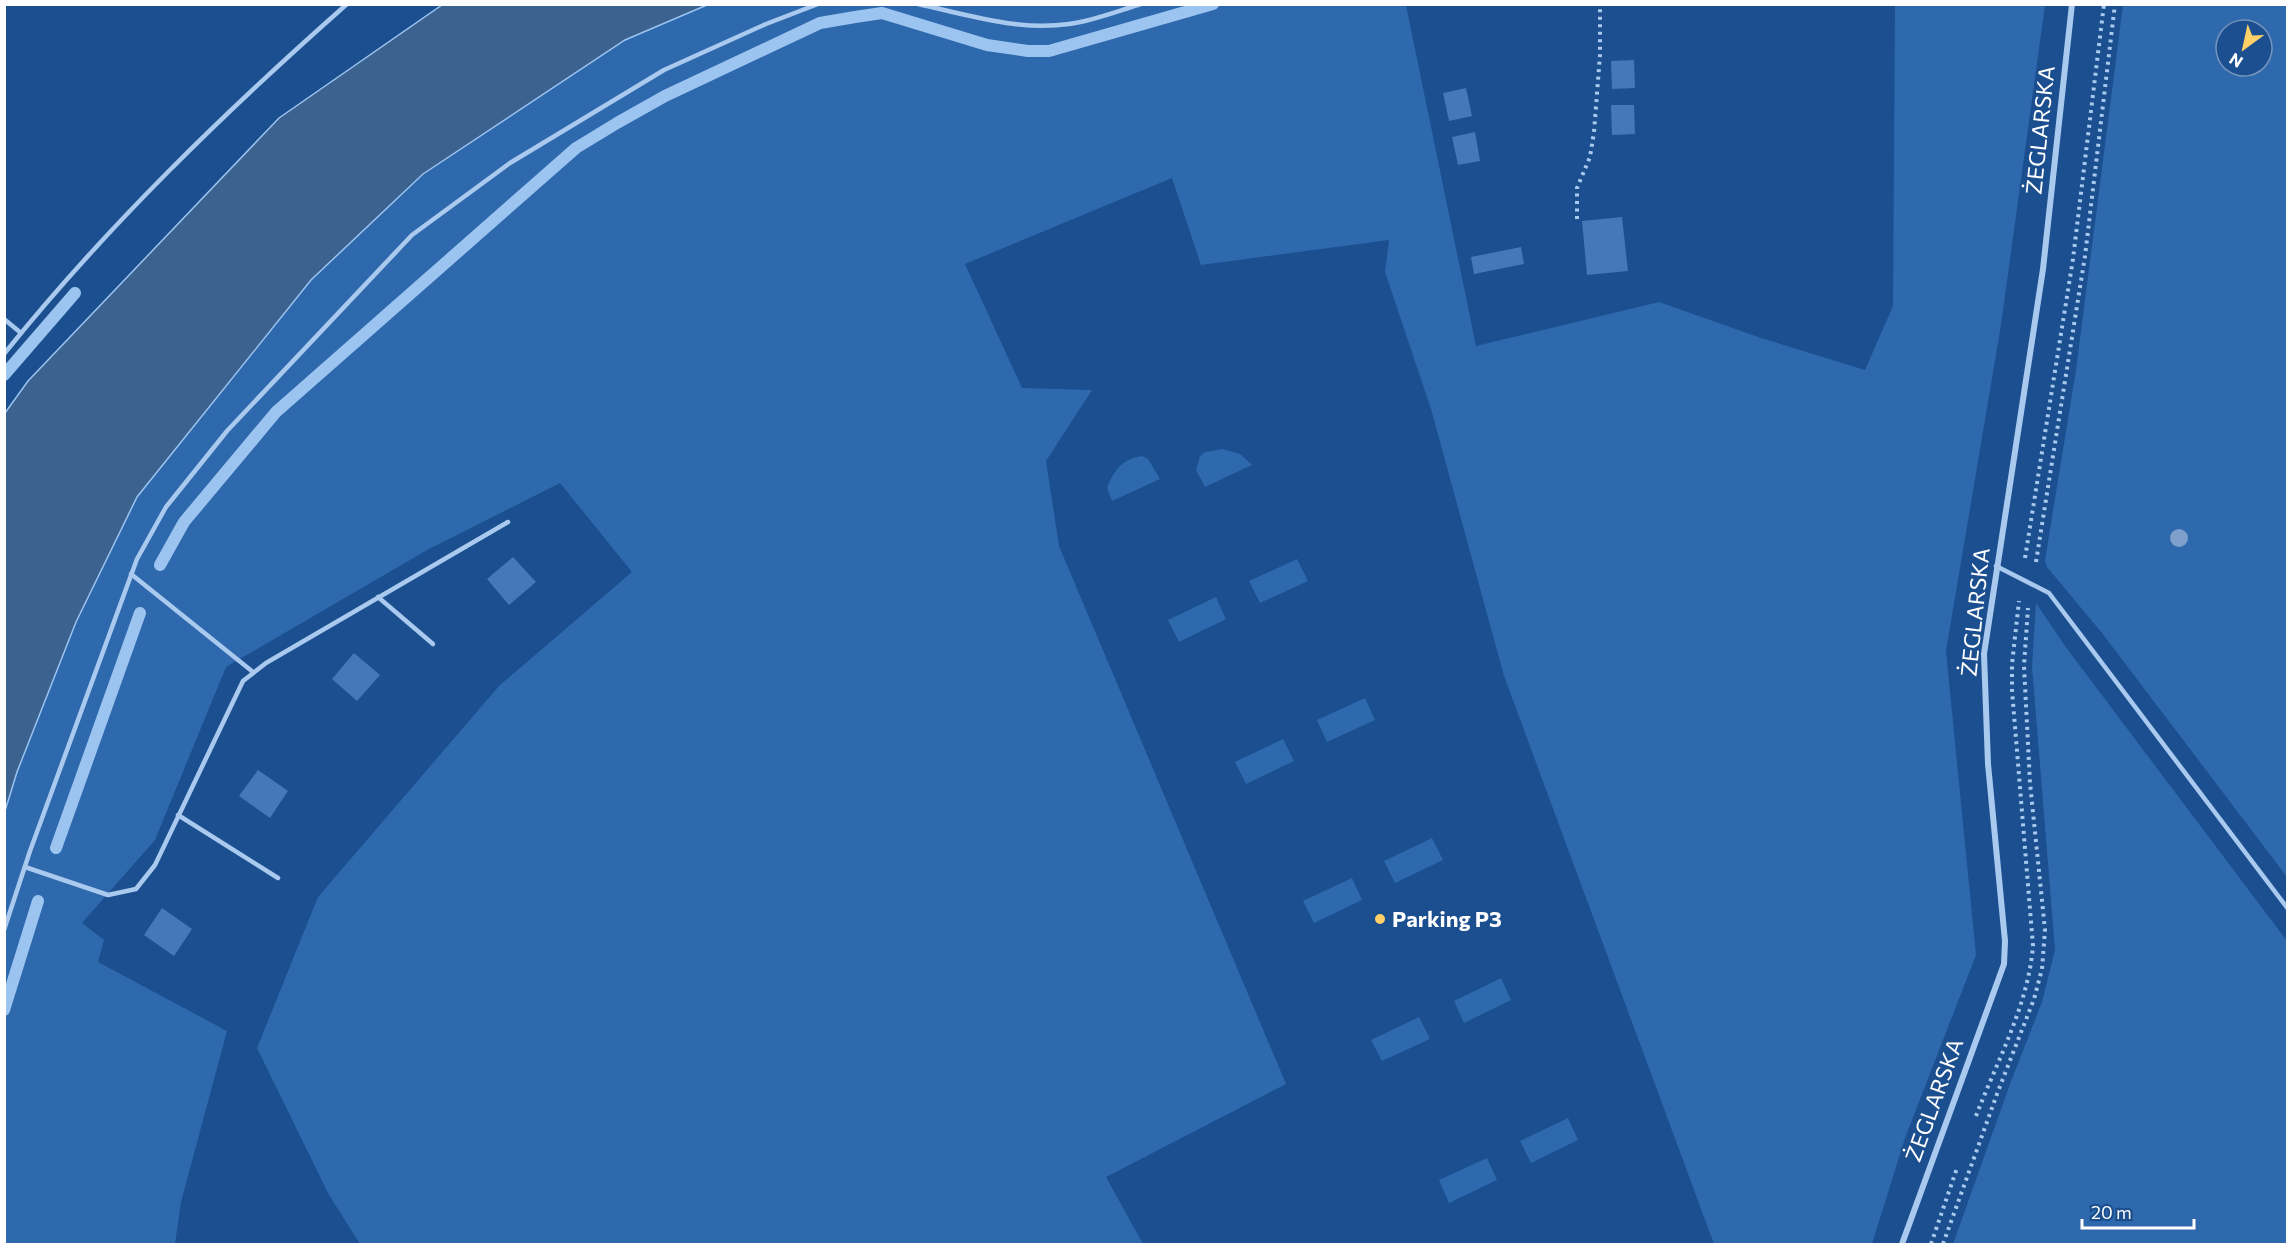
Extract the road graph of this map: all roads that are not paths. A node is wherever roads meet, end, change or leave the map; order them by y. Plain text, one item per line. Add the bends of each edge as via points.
1 (347, 4) edge
2 (818, 4) edge
3 (918, 4) edge
4 (1142, 4) edge
5 (2072, 4) edge
6 (4, 319) edge
7 (21, 333) junction
8 (4, 354) edge
9 (508, 522) dead end
10 (1996, 566) junction
11 (131, 574) junction
12 (378, 597) junction
13 (433, 644) dead end
14 (253, 672) junction
15 (178, 814) junction
16 (25, 867) junction
17 (278, 878) dead end
18 (2288, 909) edge
19 (4, 930) edge
20 (1902, 1245) edge

1 - 7 lane via 250,90
2 - 11 lane via 664,70 510,163 412,235 227,431 166,507
3 - 4 lane via 1008,24 1040,26 1071,24
5 - 10 street, ŻEGLARSKA via 2043,269
6 - 7 lane
7 - 8 lane
9 - 12 lane
10 - 18 lane via 2049,593
10 - 20 street, ŻEGLARSKA via 1984,654 1985,725 2006,941 2004,964
11 - 14 lane
11 - 16 lane
12 - 13 lane
12 - 14 lane
14 - 15 lane via 243,681
15 - 16 lane via 155,865 135,889 108,895
15 - 17 lane
16 - 19 lane

